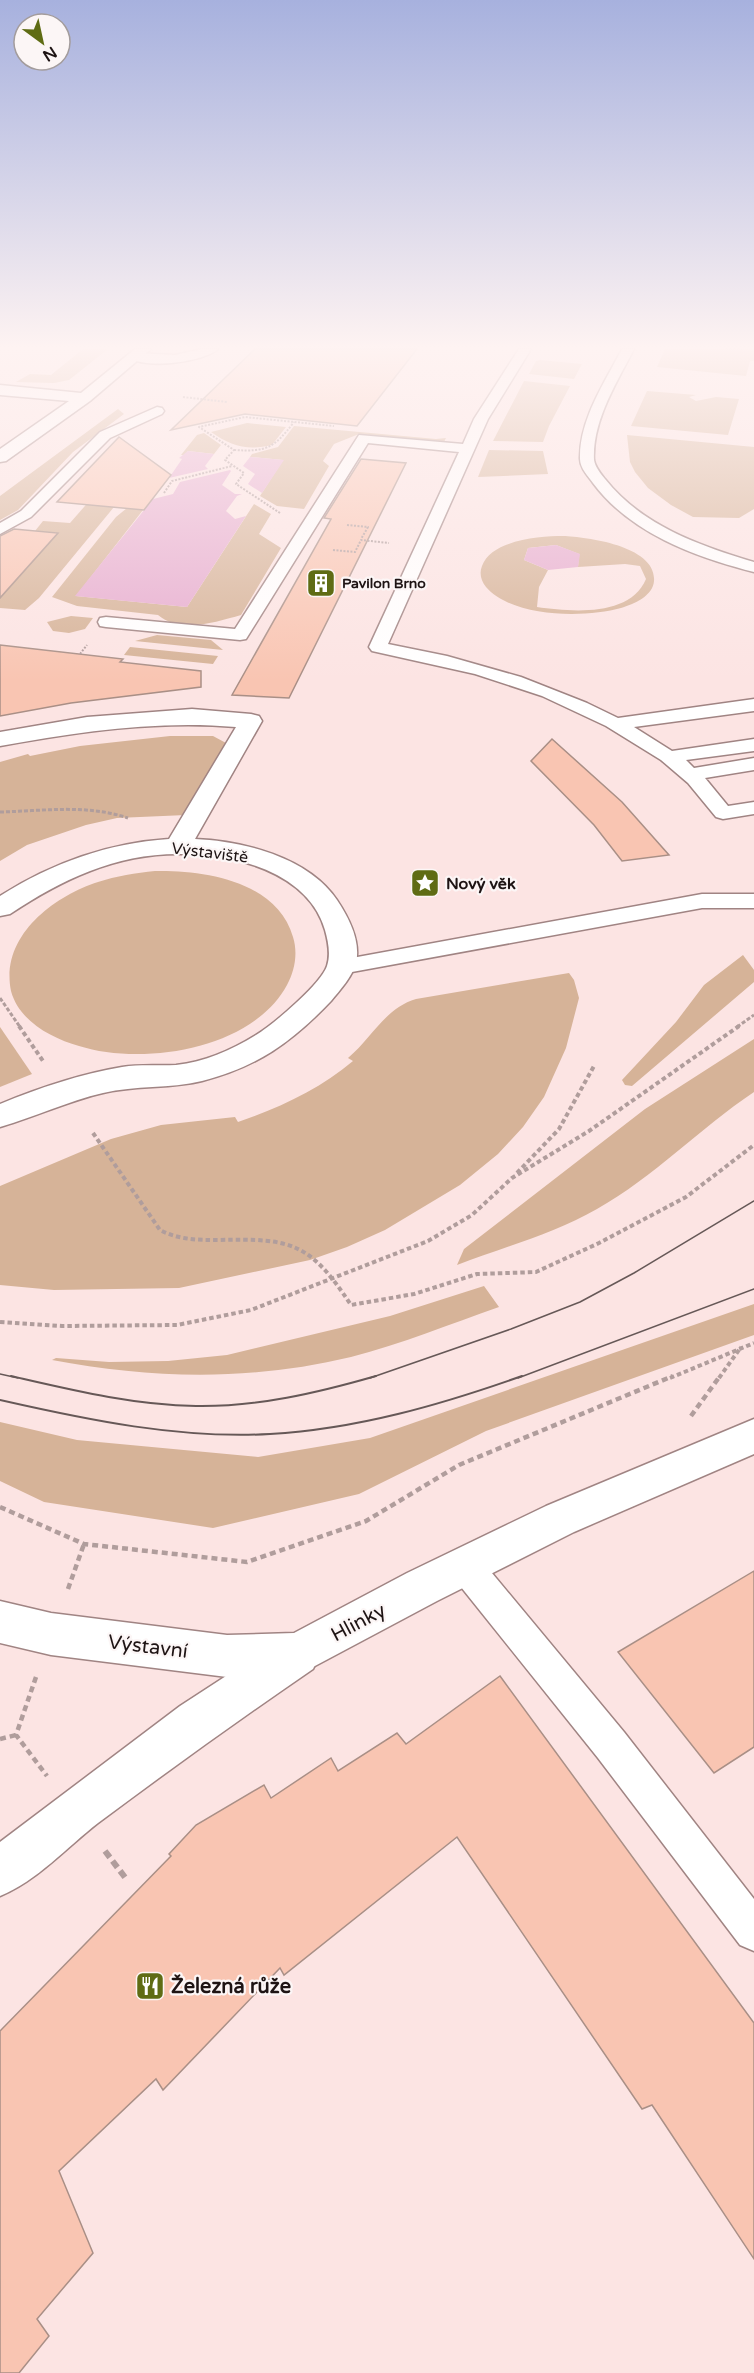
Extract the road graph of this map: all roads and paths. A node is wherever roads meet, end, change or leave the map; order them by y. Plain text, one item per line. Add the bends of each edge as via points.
1 (80, 460) edge
2 (225, 460) edge
3 (350, 460) edge
4 (462, 460) edge
5 (587, 460) edge
6 (233, 465) junction
7 (164, 493) dead end
8 (0, 529) edge
9 (305, 531) junction
10 (372, 541) dead end
11 (388, 543) dead end
12 (754, 567) edge
13 (106, 622) dead end
14 (87, 646) dead end
15 (80, 654) dead end
16 (754, 705) edge
17 (616, 724) junction
18 (0, 739) edge
19 (754, 745) edge
20 (668, 757) junction
21 (754, 764) edge
22 (691, 774) junction
23 (754, 808) edge
24 (0, 812) edge
25 (130, 819) dead end
26 (178, 846) junction
27 (754, 901) edge
28 (0, 909) edge
29 (340, 967) junction
30 (0, 998) edge
31 (754, 1015) edge
32 (594, 1066) dead end
33 (64, 1091) junction
34 (0, 1116) edge
35 (93, 1132) dead end
36 (754, 1145) edge
37 (512, 1178) junction
38 (333, 1279) junction
39 (0, 1322) edge
40 (754, 1343) edge
41 (754, 1436) edge
42 (0, 1507) edge
43 (84, 1544) junction
44 (465, 1566) junction
45 (0, 1622) edge
46 (51, 1634) junction
47 (298, 1654) junction
48 (16, 1735) junction
49 (0, 1739) edge
50 (75, 1812) junction
51 (0, 1872) edge
52 (127, 1880) dead end
53 (754, 1931) edge

1 - 8 lane via 26,514
2 - 6 path
3 - 9 lane
4 - 17 lane via 378,647 491,673 563,699
5 - 12 lane via 604,491 630,513 660,531
6 - 7 path via 172,481
6 - 9 path via 244,473 236,484
9 - 13 lane via 240,635
10 - 11 path
14 - 15 path
16 - 17 lane
17 - 20 lane
18 - 26 street via 87,724 192,716 251,721
19 - 20 lane
20 - 22 lane
21 - 22 lane
22 - 23 lane via 723,813
24 - 25 path via 79,810 120,814
26 - 28 street, Výstaviště via 99,857 59,872
26 - 29 street, Výstaviště via 231,851 261,859 290,872 315,890 332,914 342,939
27 - 29 lane via 702,901
29 - 33 street via 327,987 288,1028 226,1063 185,1074 124,1077
30 - 33 path
31 - 37 path via 589,1131
32 - 37 path via 559,1129
33 - 34 street
35 - 38 path via 167,1236 284,1243 305,1251
36 - 38 path via 686,1197 536,1272 477,1274 414,1294 351,1305
37 - 38 path via 472,1215 428,1240
38 - 39 path via 251,1310 177,1325
40 - 43 path via 459,1465 366,1521 247,1562
41 - 44 street, Hlinky via 560,1519
42 - 43 path
43 - 46 path
44 - 47 street, Hlinky
44 - 53 lane via 611,1745
45 - 46 street, Výstavní
46 - 47 street, Výstavní via 227,1656
46 - 48 path
47 - 50 street, Hlinky via 196,1722
48 - 49 path
48 - 50 path
50 - 51 street, Hlinky
50 - 52 path

